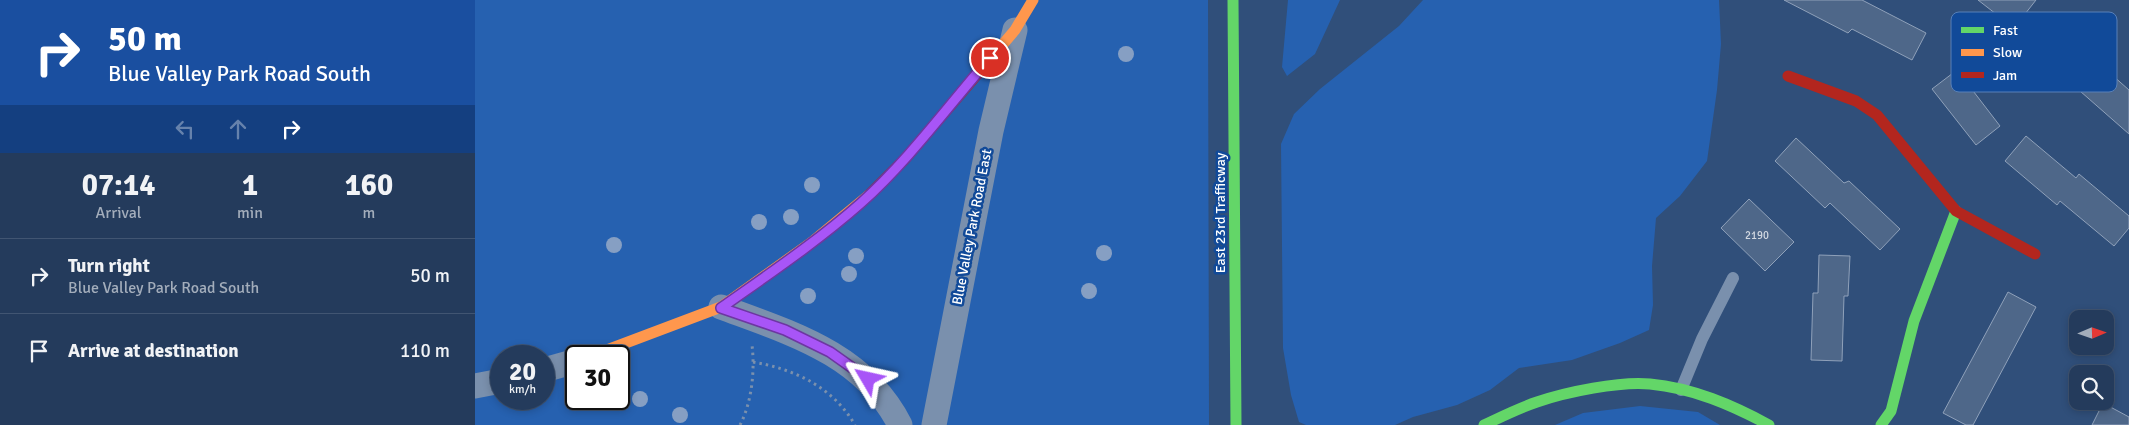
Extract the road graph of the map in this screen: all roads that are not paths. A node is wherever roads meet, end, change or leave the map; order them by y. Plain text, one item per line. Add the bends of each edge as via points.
1 (1033, 0) edge
2 (1233, 0) edge
3 (1015, 30) junction
4 (1788, 76) dead end
5 (1956, 211) junction
6 (2035, 254) dead end
7 (1733, 278) dead end
8 (721, 308) junction
9 (621, 345) edge
10 (490, 383) edge
11 (475, 386) edge
12 (1681, 390) junction
13 (900, 425) edge
14 (934, 425) edge
15 (1236, 425) edge
16 (1485, 425) edge
17 (1769, 425) edge
18 (1881, 425) edge

1 - 3 street
2 - 15 street, East 23rd Trafficway
3 - 8 street via 906,158 862,202
3 - 14 street, Blue Valley Park Road East via 991,131
4 - 5 street via 1856,101 1877,115
5 - 6 street
5 - 18 street via 1914,321 1891,411
7 - 12 lane via 1701,339
8 - 9 street
8 - 13 street via 785,330 830,352 868,379 892,408
10 - 11 street
12 - 16 street via 1649,384 1593,388 1537,402
12 - 17 street via 1733,406

